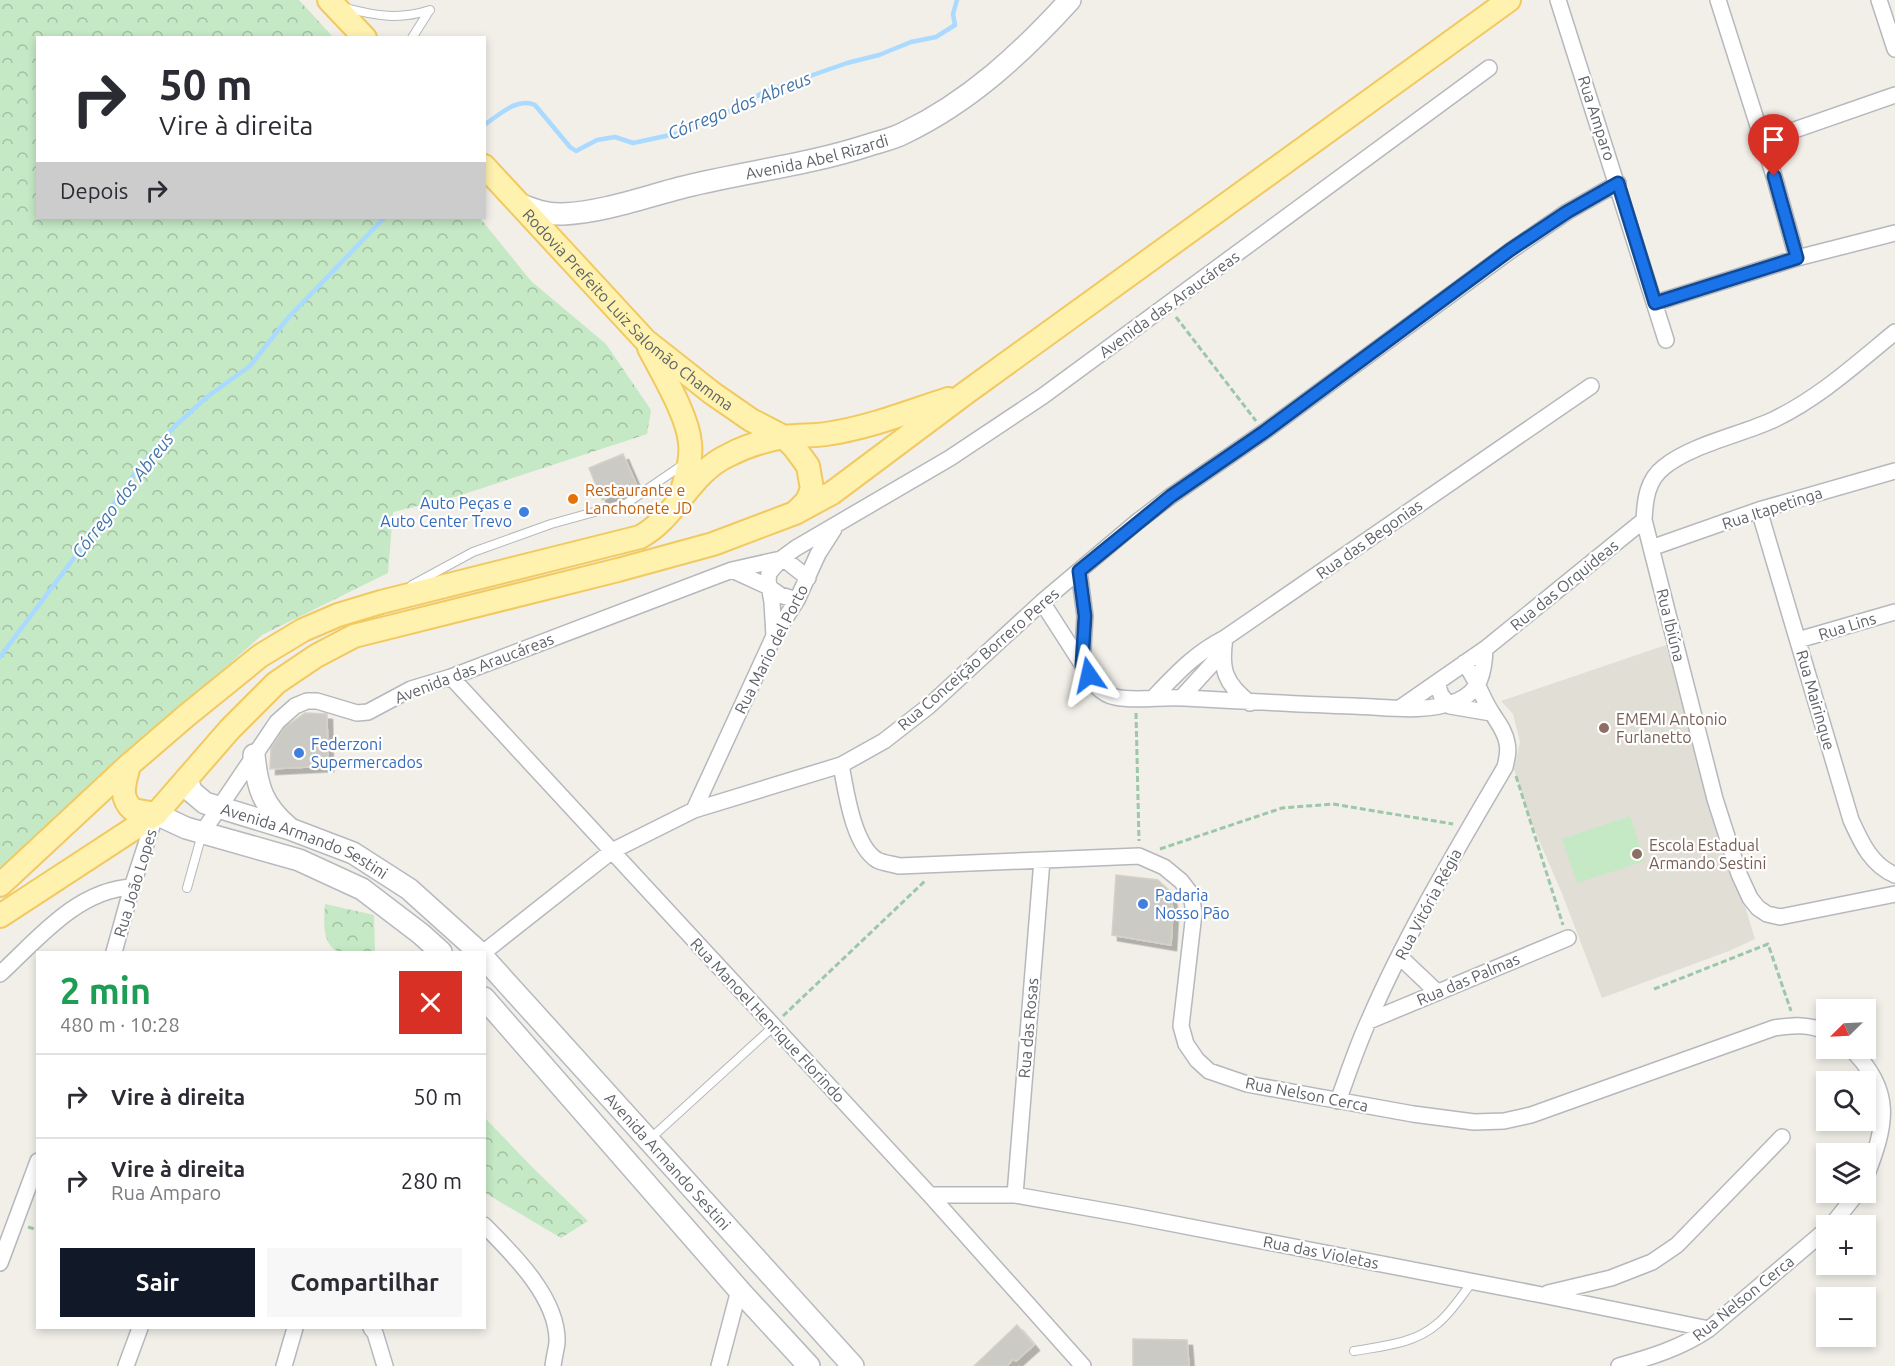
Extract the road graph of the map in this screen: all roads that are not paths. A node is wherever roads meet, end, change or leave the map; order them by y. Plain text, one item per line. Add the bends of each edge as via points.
1 (1070, 0) edge
2 (1509, 0) edge
3 (1558, 0) edge
4 (1718, 0) edge
5 (1880, 0) edge
6 (331, 2) edge
7 (363, 36) edge
8 (412, 36) edge
9 (1895, 49) edge
10 (1489, 68) dead end
11 (1895, 95) edge
12 (1762, 141) junction
13 (486, 168) edge
14 (1618, 183) junction
15 (519, 204) junction
16 (1895, 233) edge
17 (1797, 258) junction
18 (1655, 303) junction
19 (1895, 332) edge
20 (1666, 340) dead end
21 (646, 341) junction
22 (1591, 386) dead end
23 (967, 392) junction
24 (712, 393) junction
25 (863, 426) junction
26 (784, 437) junction
27 (690, 460) junction
28 (1895, 471) edge
29 (680, 499) junction
30 (1759, 510) junction
31 (795, 513) junction
32 (1644, 520) junction
33 (838, 524) junction
34 (1651, 548) junction
35 (781, 559) junction
36 (732, 570) junction
37 (1079, 571) junction
38 (807, 578) junction
39 (769, 587) junction
40 (797, 600) junction
41 (381, 602) junction
42 (1042, 602) junction
43 (1895, 612) edge
44 (774, 636) junction
45 (1798, 640) junction
46 (1224, 645) junction
47 (1485, 649) junction
48 (1464, 663) junction
49 (1082, 665) junction
50 (450, 676) junction
51 (1437, 683) junction
52 (1478, 686) junction
53 (1154, 698) junction
54 (1181, 698) junction
55 (1250, 703) junction
56 (1448, 704) junction
57 (1400, 708) junction
58 (1491, 713) junction
59 (254, 755) junction
60 (129, 765) junction
61 (841, 765) junction
62 (186, 780) junction
63 (221, 807) junction
64 (694, 810) junction
65 (156, 814) junction
66 (290, 830) junction
67 (202, 833) junction
68 (612, 851) junction
69 (1041, 860) junction
70 (1895, 875) edge
71 (0, 885) edge
72 (132, 887) junction
73 (187, 888) dead end
74 (1895, 894) edge
75 (0, 916) edge
76 (1568, 938) road end
77 (116, 951) edge
78 (440, 951) edge
79 (478, 951) edge
80 (485, 951) edge
81 (1399, 956) junction
82 (486, 960) edge
83 (0, 974) edge
84 (1437, 992) junction
85 (486, 1000) edge
86 (1369, 1020) junction
87 (774, 1026) junction
88 (1816, 1028) edge
89 (1862, 1059) edge
90 (1338, 1101) junction
91 (1782, 1137) dead end
92 (649, 1140) junction
93 (1876, 1150) edge
94 (36, 1166) edge
95 (930, 1195) junction
96 (1015, 1195) junction
97 (1849, 1203) edge
98 (1840, 1215) edge
99 (486, 1227) edge
100 (1816, 1238) edge
101 (0, 1263) edge
102 (1473, 1281) junction
103 (739, 1290) junction
104 (1542, 1294) junction
105 (140, 1329) edge
106 (295, 1329) edge
107 (372, 1329) edge
108 (1709, 1329) junction
109 (1354, 1351) dead end
110 (1080, 1365) edge
111 (126, 1366) edge
112 (285, 1366) edge
113 (385, 1366) edge
114 (553, 1366) edge
115 (718, 1366) edge
116 (809, 1366) edge
117 (853, 1366) edge
118 (1619, 1366) edge

1 - 15 street, Avenida Abel Rizardi via 1037,37 976,89 902,135 836,156 699,183 603,208 549,214
2 - 23 main road
3 - 14 street, Rua Amparo
4 - 12 street
5 - 9 street
6 - 7 main road
6 - 8 lane via 374,14 404,17 430,10
10 - 33 street, Avenida das Araucáreas via 1043,396 969,446
11 - 12 street
12 - 17 street
13 - 15 main road, Rodovia Prefeito Luiz Salomão Chamma
14 - 18 street, Rua Amparo
14 - 37 street, Rua Conceição Borrero Peres via 1510,250 1171,496
15 - 21 main road, Rodovia Prefeito Luiz Salomão Chamma
16 - 17 street
17 - 18 street
18 - 20 street, Rua Amparo
19 - 32 street, Rua Ibiúna via 1832,385 1798,406 1686,453 1663,467 1650,482
21 - 24 main road, Rodovia Prefeito Luiz Salomão Chamma
21 - 27 main road via 686,426
22 - 46 street, Rua das Begonias
23 - 25 main road
23 - 31 main road via 832,493
24 - 25 main road via 774,418
24 - 26 main road, Rodovia Prefeito Luiz Salomão Chamma
25 - 26 main road
26 - 29 main road via 750,446 707,467
26 - 31 main road via 802,456 811,477 807,501
27 - 29 main road
27 - 41 lane via 627,503 472,552
28 - 30 street, Rua Itapetinga
29 - 41 main road via 662,523 640,537
30 - 34 street, Rua Itapetinga
30 - 45 street, Rua Mairinque
31 - 62 main road via 702,547 354,636 276,683
32 - 34 street, Rua Ibiúna
32 - 47 street, Rua das Orquideas
33 - 35 street, Avenida das Araucáreas
33 - 38 street, Rua Mario del Porto
34 - 74 street, Rua Ibiúna via 1715,799 1750,898 1767,914 1780,916
35 - 36 street, Avenida das Araucáreas
35 - 38 street
35 - 39 street via 769,573
36 - 39 street
36 - 50 street, Avenida das Araucáreas
37 - 42 street, Rua Conceição Borrero Peres
37 - 49 street via 1085,616
38 - 40 street, Rua Mario del Porto
39 - 40 street
39 - 44 street
40 - 44 street, Rua Mario del Porto
41 - 60 main road via 303,630 260,656
42 - 49 street
42 - 61 street, Rua Conceição Borrero Peres via 929,706 884,741
43 - 45 street, Rua Lins
44 - 64 street, Rua Mario del Porto
45 - 70 street, Rua Mairinque via 1851,820 1873,860
46 - 53 street, Rua das Begonias via 1206,648 1191,658
46 - 54 street, Rua das Begonias
46 - 55 street via 1225,675 1230,686
47 - 48 street, Rua das Orquideas
47 - 52 street
48 - 51 street
48 - 52 street
49 - 53 street via 1103,693
50 - 59 street, Avenida das Araucáreas via 411,689 368,712 357,713 317,701 301,703 277,722
50 - 68 street, Rua Manoel Henrique Florindo
51 - 56 street
51 - 57 street
52 - 56 street
52 - 58 street
53 - 54 street
54 - 55 street
55 - 57 street
56 - 57 street
56 - 58 street
58 - 81 street, Rua Vitória Régia via 1507,740 1506,767
59 - 63 street, Avenida das Araucáreas
59 - 66 street via 267,807
60 - 65 main road via 123,798 133,810
60 - 71 main road
61 - 64 street, Rua Conceição Borrero Peres
61 - 69 street, Rua Nelson Cerca via 860,840 879,861 899,866
62 - 63 street, Avenida Armando Sestini via 192,792 205,803
62 - 65 main road
63 - 66 street, Avenida Armando Sestini
63 - 67 street, Avenida das Araucáreas
64 - 68 street, Rua Conceição Borrero Peres
65 - 67 street, Avenida Armando Sestini
65 - 72 street, Rua João Lopes
65 - 75 main road
66 - 79 street, Avenida Armando Sestini via 353,853 380,870 408,889
67 - 73 lane
67 - 78 street, Avenida Armando Sestini via 299,860 362,889
68 - 80 street, Rua Conceição Borrero Peres
68 - 87 street, Rua Manoel Henrique Florindo
69 - 90 street, Rua Nelson Cerca via 1139,856 1181,880 1191,894 1194,913 1181,1026 1186,1044 1197,1060 1209,1071 1247,1084
69 - 96 street, Rua das Rosas
72 - 77 street, Rua João Lopes
72 - 83 street via 116,888 83,902
76 - 84 street, Rua das Palmas
81 - 84 street
81 - 86 street, Rua Vitória Régia
82 - 92 street, Avenida Armando Sestini
84 - 86 street, Rua das Palmas
85 - 103 street, Avenida Armando Sestini
86 - 90 street, Rua Vitória Régia
87 - 92 lane
87 - 95 street, Rua Manoel Henrique Florindo
88 - 90 street, Rua Nelson Cerca via 1795,1024 1774,1028 1531,1115 1504,1121 1474,1122
89 - 93 street via 1878,1085 1883,1102
91 - 104 street via 1677,1245 1652,1262 1611,1278
92 - 117 street, Avenida Armando Sestini
94 - 101 street
95 - 96 street, Rua das Violetas
95 - 110 street, Rua Manoel Henrique Florindo
96 - 102 street, Rua das Violetas
97 - 98 street
99 - 114 street via 546,1300 557,1342
100 - 108 street, Rua Nelson Cerca
102 - 104 street, Rua das Violetas
102 - 109 lane via 1426,1333 1407,1341
103 - 115 street
103 - 116 street, Avenida Armando Sestini
104 - 108 street, Rua das Violetas
105 - 111 street
106 - 112 street
107 - 113 street
108 - 118 street, Rua Nelson Cerca via 1663,1353

